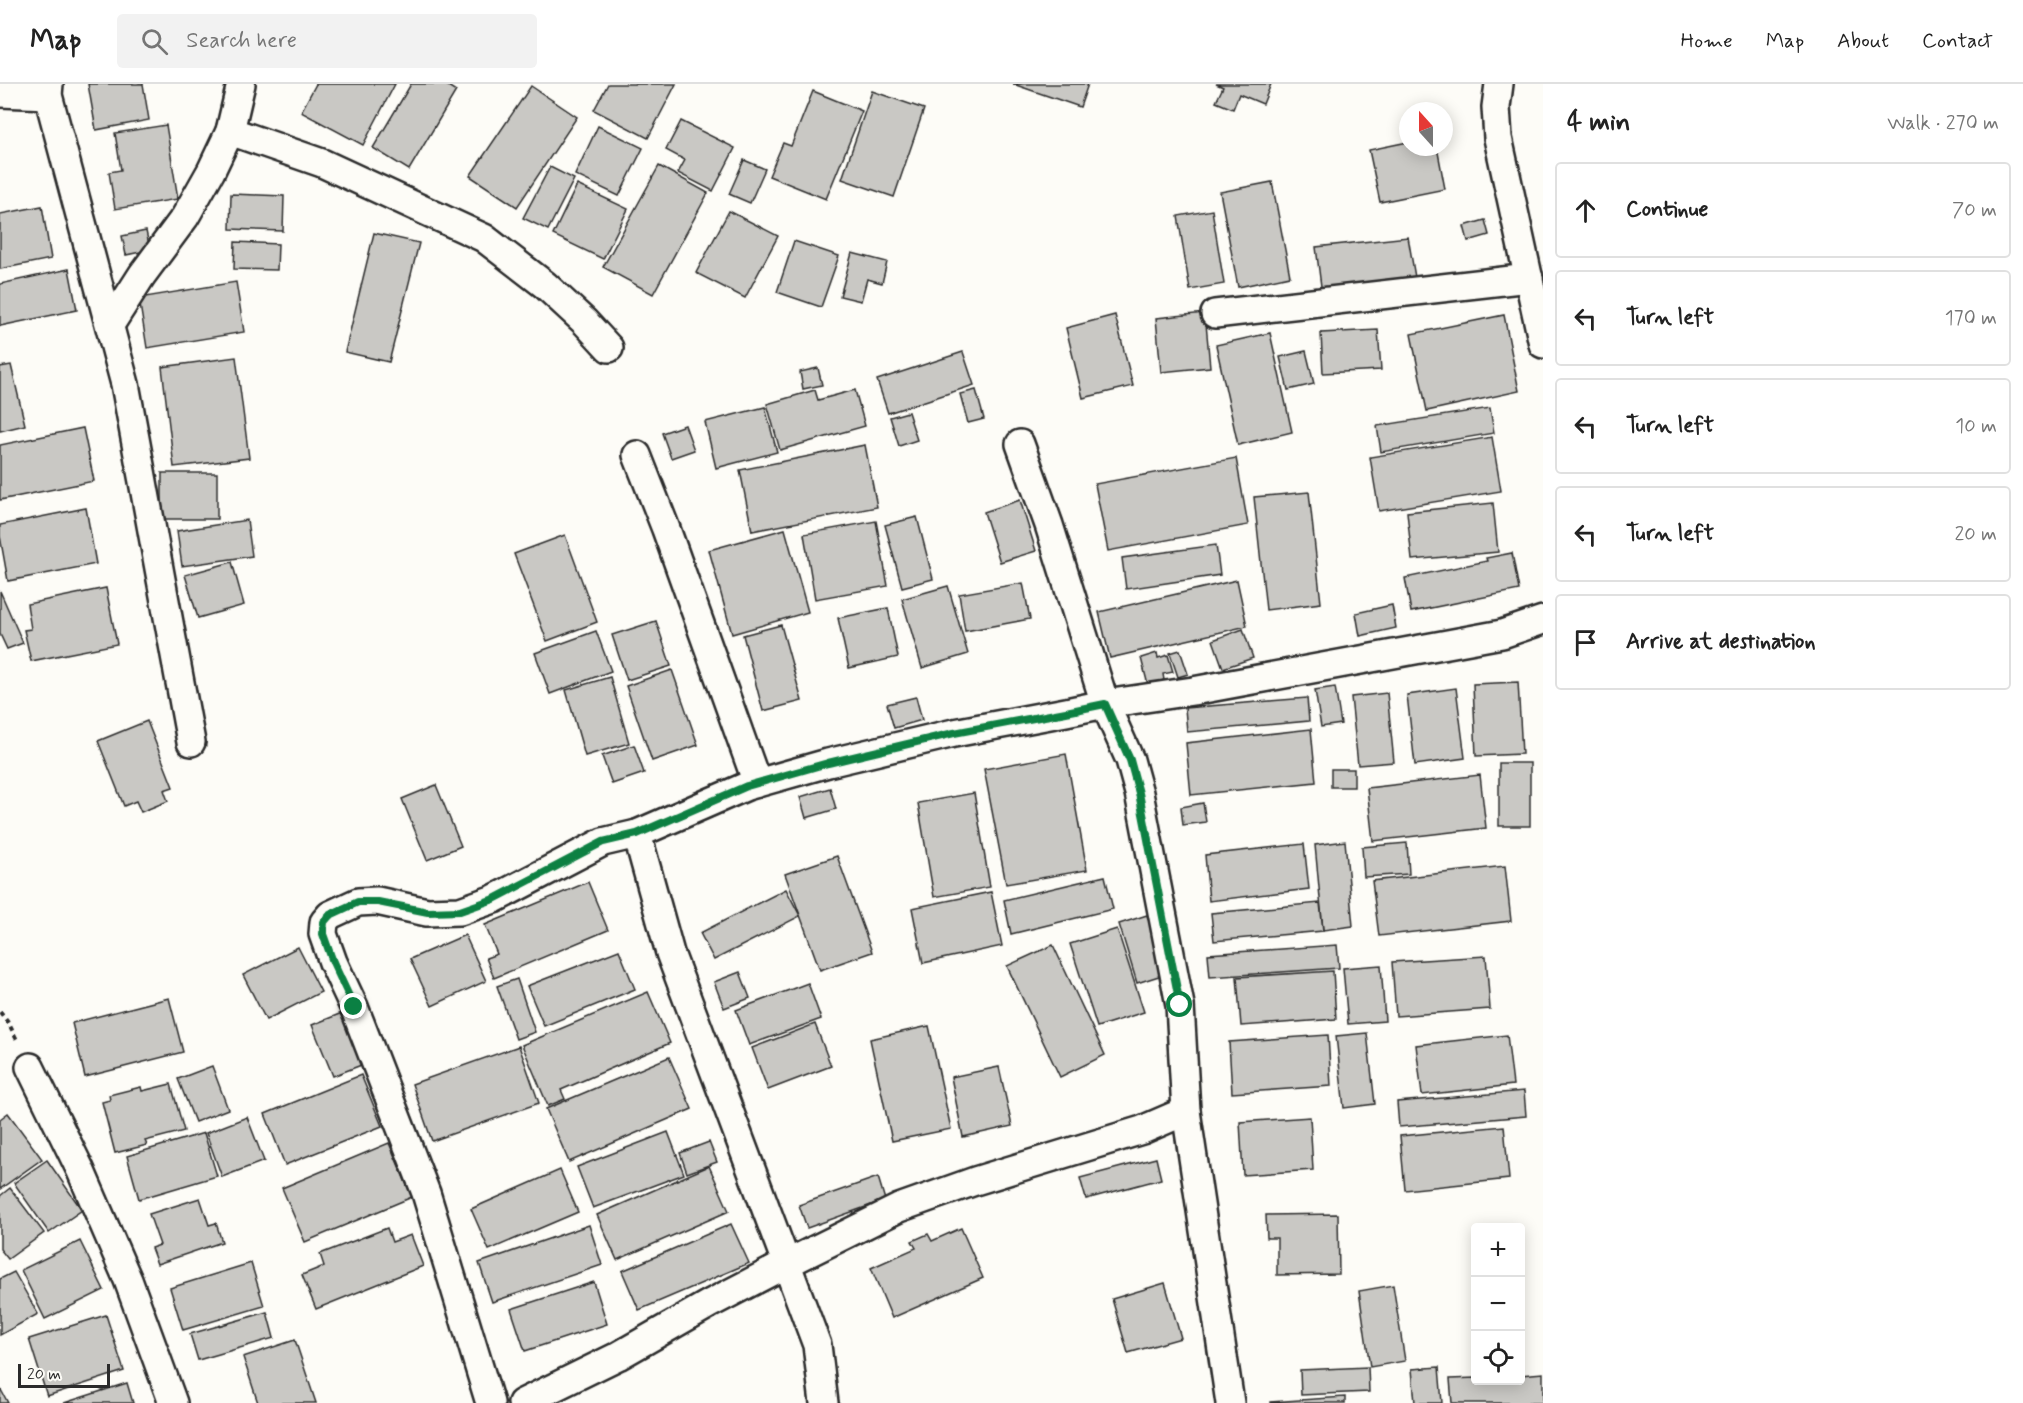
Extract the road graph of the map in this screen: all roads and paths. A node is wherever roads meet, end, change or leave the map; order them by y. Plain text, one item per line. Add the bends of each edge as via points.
1 (241, 84) edge
2 (1500, 84) edge
3 (49, 89) edge
4 (0, 93) edge
5 (230, 131) junction
6 (1529, 278) junction
7 (1215, 314) dead end
8 (110, 325) junction
9 (1543, 344) edge
10 (609, 348) dead end
11 (1020, 444) dead end
12 (637, 455) dead end
13 (1543, 620) edge
14 (1105, 704) junction
15 (191, 742) dead end
16 (757, 783) junction
17 (637, 834) junction
18 (0, 1012) edge
19 (30, 1067) joint
20 (1186, 1111) junction
21 (786, 1264) junction
22 (173, 1403) edge
23 (490, 1403) edge
24 (522, 1403) edge
25 (824, 1403) edge
26 (1230, 1403) edge

1 - 5 street
2 - 6 street via 1496,107 1498,138
3 - 4 street
3 - 8 street
5 - 8 street via 185,217
5 - 10 street via 321,163 484,238 545,285
6 - 7 street
6 - 9 street
8 - 15 street via 125,384
11 - 14 street
12 - 16 street
13 - 14 street via 1502,634 1193,692
14 - 16 street via 954,733
14 - 20 street via 1130,760 1139,793 1180,1005
16 - 17 street
17 - 21 street via 670,953
17 - 23 street via 603,842 494,899 460,911 428,912 358,902 324,922 323,934 333,962 426,1193
18 - 19 path
19 - 22 street via 128,1280
20 - 21 street via 1142,1130 899,1208
20 - 26 street
21 - 24 street via 618,1356
21 - 25 street via 818,1345

